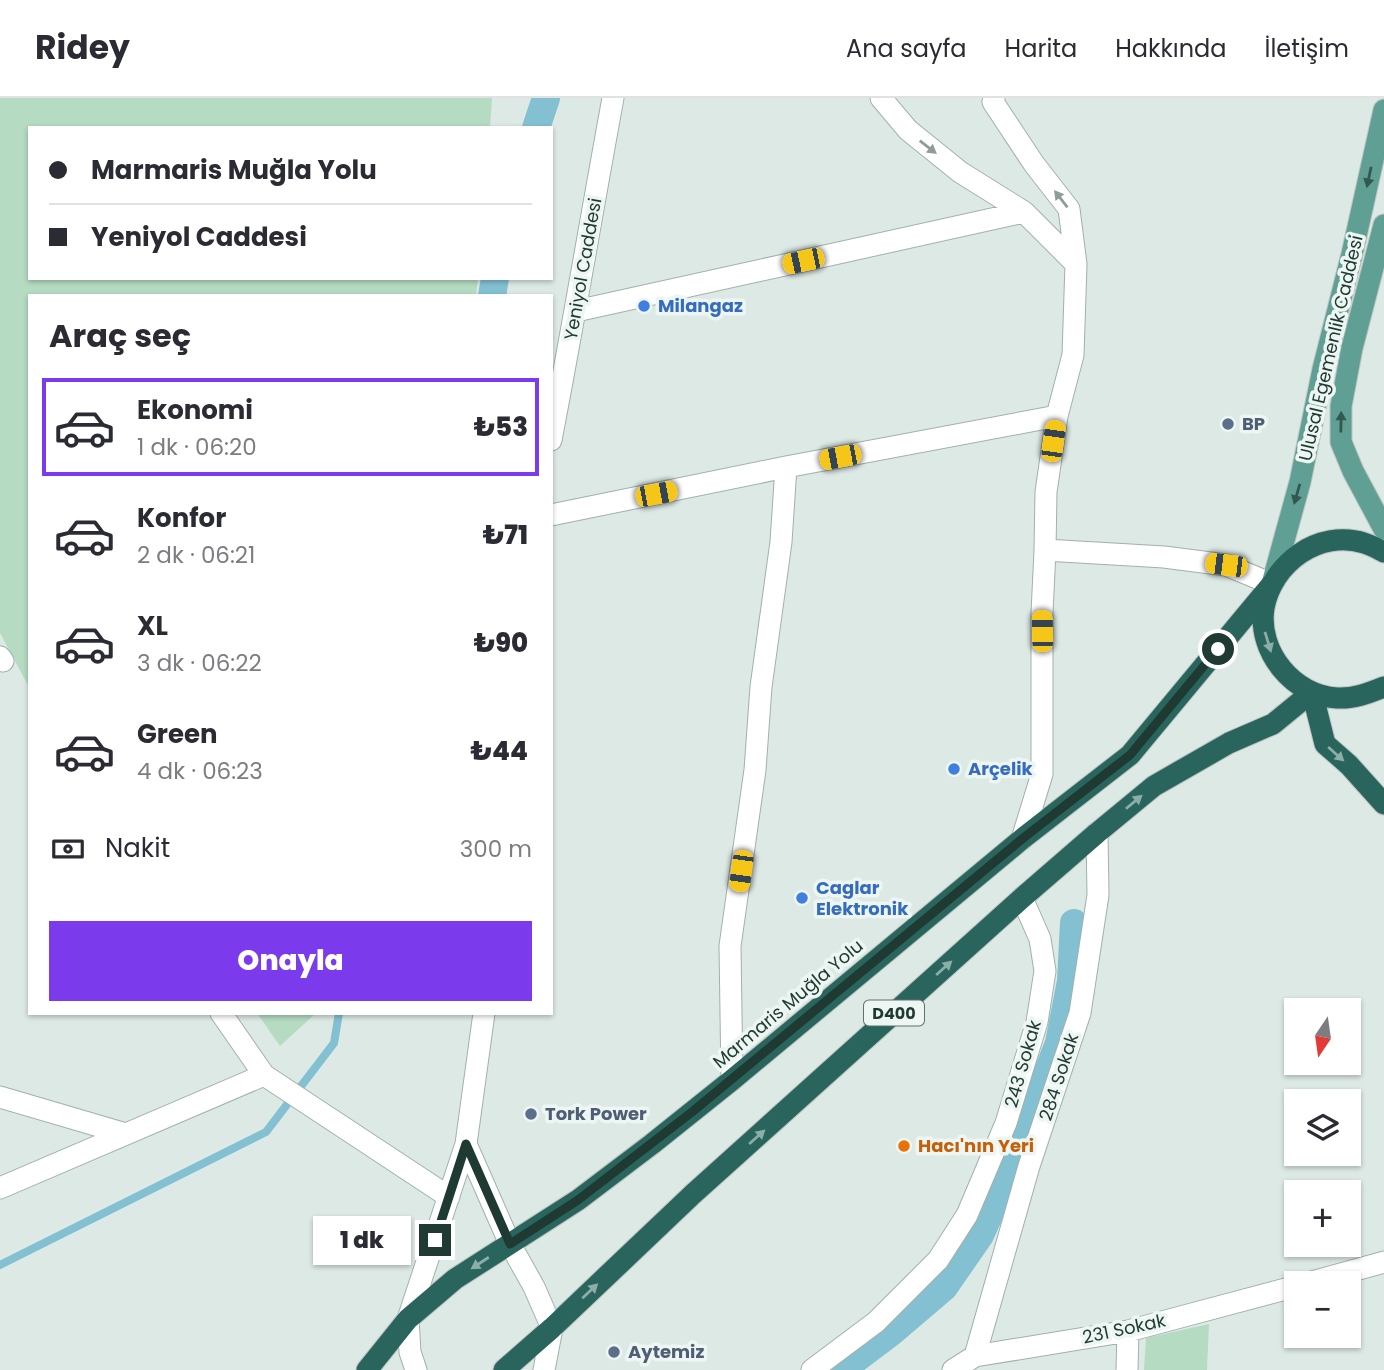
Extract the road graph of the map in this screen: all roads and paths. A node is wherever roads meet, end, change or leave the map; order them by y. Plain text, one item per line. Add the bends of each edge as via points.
1 (613, 98) edge
2 (881, 98) edge
3 (994, 98) edge
4 (1384, 110) edge
5 (1024, 212) junction
6 (1384, 225) edge
7 (1076, 264) junction
8 (576, 311) junction
9 (1057, 416) junction
10 (553, 430) edge
11 (786, 467) junction
12 (553, 515) edge
13 (1384, 528) edge
14 (1045, 550) junction
15 (1384, 552) edge
16 (1272, 584) junction
17 (1384, 687) edge
18 (1312, 692) junction
19 (1384, 804) edge
20 (1097, 833) junction
21 (1022, 839) junction
22 (1022, 898) junction
23 (222, 1015) edge
24 (484, 1015) edge
25 (264, 1075) junction
26 (732, 1080) junction
27 (0, 1097) edge
28 (126, 1134) junction
29 (466, 1144) junction
30 (0, 1188) edge
31 (449, 1197) junction
32 (510, 1244) junction
33 (1384, 1262) edge
34 (1351, 1271) edge
35 (1284, 1289) edge
36 (408, 1319) junction
37 (552, 1328) junction
38 (1128, 1331) junction
39 (975, 1356) junction
40 (368, 1370) edge
41 (416, 1370) edge
42 (503, 1370) edge
43 (544, 1370) edge
44 (812, 1370) edge
45 (953, 1370) edge
46 (1127, 1370) edge

1 - 8 street, Yeniyol Caddesi
2 -> 5 street via 908,131 960,172
7 -> 3 street via 1069,209 1034,164
4 -> 16 main road, Ulusal Egemenlik Caddesi via 1300,482
5 - 7 street
5 - 8 street
13 -> 6 main road, Ulusal Egemenlik Caddesi via 1340,442 1341,406 1353,340
7 - 9 street via 1073,355
8 - 10 street, Yeniyol Caddesi
9 - 11 street
9 - 14 street via 1046,492
11 - 12 street
11 - 26 street via 755,770 730,946
14 - 16 street via 1226,565
14 - 21 street via 1042,774
15 - 16 highway, D400 via 1364,543 1337,540 1310,547 1288,562
16 -> 18 highway, D400 via 1264,609 1265,635 1274,659 1290,679
16 - 21 highway, Marmaris Muğla Yolu / D400 via 1130,755
17 - 18 highway, D400 via 1363,696 1337,698
18 -> 19 highway via 1325,744
20 -> 18 highway, D400 via 1154,786 1273,723
20 - 22 highway, D400
20 - 39 street, 284 Sokak via 1098,895 1080,1013 1029,1166
21 - 26 highway, Marmaris Muğla Yolu / D400
37 -> 22 highway, D400
22 - 44 street, 243 Sokak via 1040,939 1045,971 1037,1022 1006,1123 967,1215 938,1261 876,1322
23 - 25 street
24 - 29 street
25 - 28 street
25 - 31 street
26 - 32 highway, Marmaris Muğla Yolu / D400 via 578,1200
27 - 28 street
28 - 30 street
29 - 31 street
29 - 32 street
31 - 36 street
32 -> 36 highway, Marmaris Muğla Yolu / D400 via 455,1279
32 - 37 street
33 - 34 street
35 - 38 street, 231 Sokak
36 - 40 highway, Marmaris Muğla Yolu / D400
36 - 41 street
37 - 42 highway, D400
37 - 43 street
38 - 39 street, 231 Sokak
38 - 46 street
39 - 45 street, 231 Sokak

